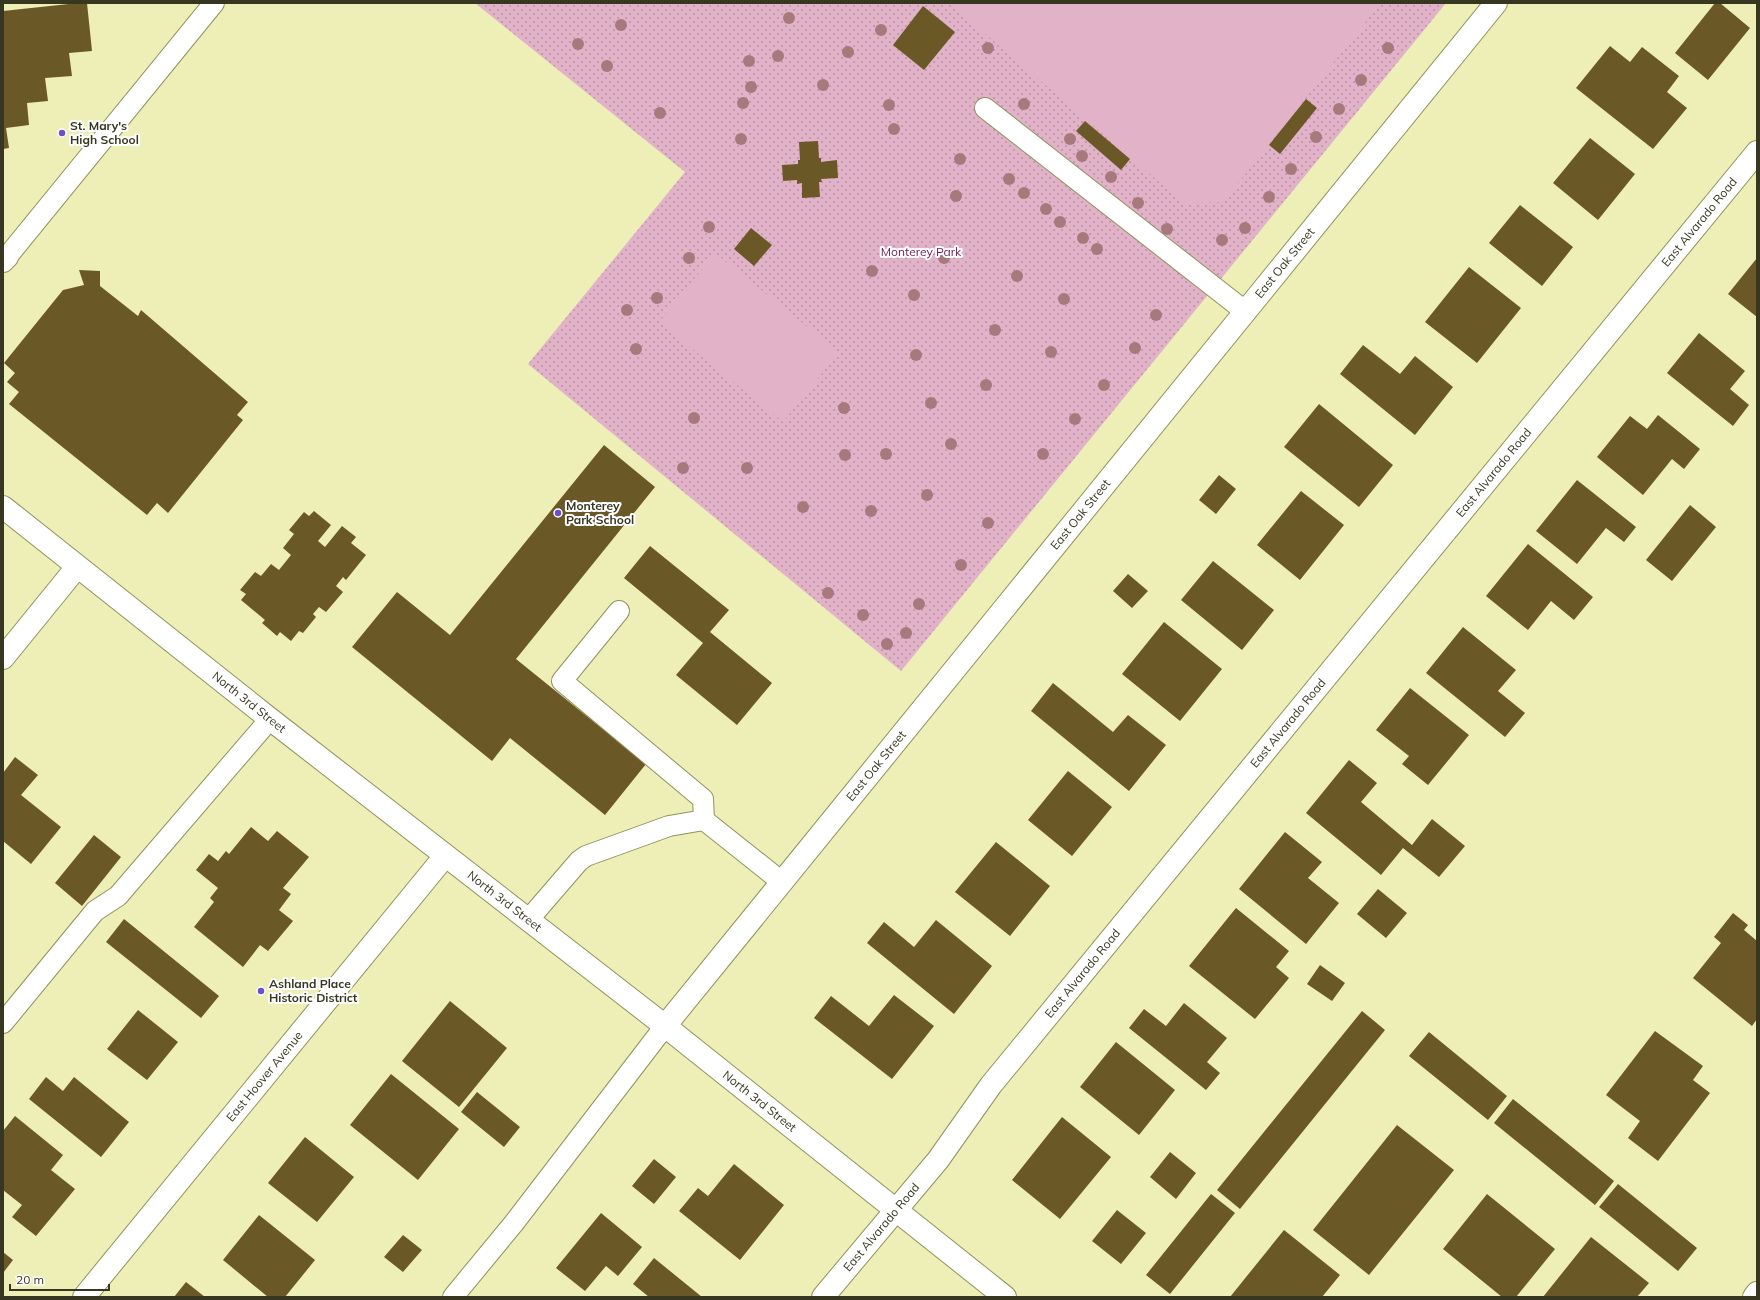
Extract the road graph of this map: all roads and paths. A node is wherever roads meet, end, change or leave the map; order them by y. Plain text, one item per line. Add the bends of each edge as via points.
1 (214, 3) edge
2 (1496, 3) edge
3 (985, 108) dead end
4 (1757, 152) edge
5 (5, 259) edge
6 (1246, 312) junction
7 (3, 507) edge
8 (77, 567) junction
9 (619, 611) dead end
10 (3, 658) edge
11 (270, 719) junction
12 (704, 820) junction
13 (445, 856) junction
14 (782, 882) junction
15 (529, 919) junction
16 (3, 1023) edge
17 (666, 1026) junction
18 (896, 1209) junction
19 (1757, 1293) edge
20 (84, 1297) edge
21 (453, 1297) edge
22 (823, 1297) edge
23 (1005, 1297) edge
24 (1754, 1297) edge

1 - 5 lane
2 - 6 street, East Oak Street
3 - 6 lane
4 - 18 street, East Alvarado Road via 996,1079 938,1160
6 - 14 street, East Oak Street
7 - 8 street, North 3rd Street
8 - 10 street
8 - 11 street, North 3rd Street
9 - 12 lane via 562,681 704,799
11 - 13 street, North 3rd Street
11 - 16 lane via 118,896 95,911
12 - 14 lane
12 - 15 lane via 669,826 586,856 571,869
13 - 15 street, North 3rd Street
13 - 20 street, East Hoover Avenue
14 - 17 street, East Oak Street
15 - 17 street, North 3rd Street
17 - 18 street, North 3rd Street
17 - 21 lane via 514,1223
18 - 22 street, East Alvarado Road
18 - 23 street, North 3rd Street
19 - 24 street

